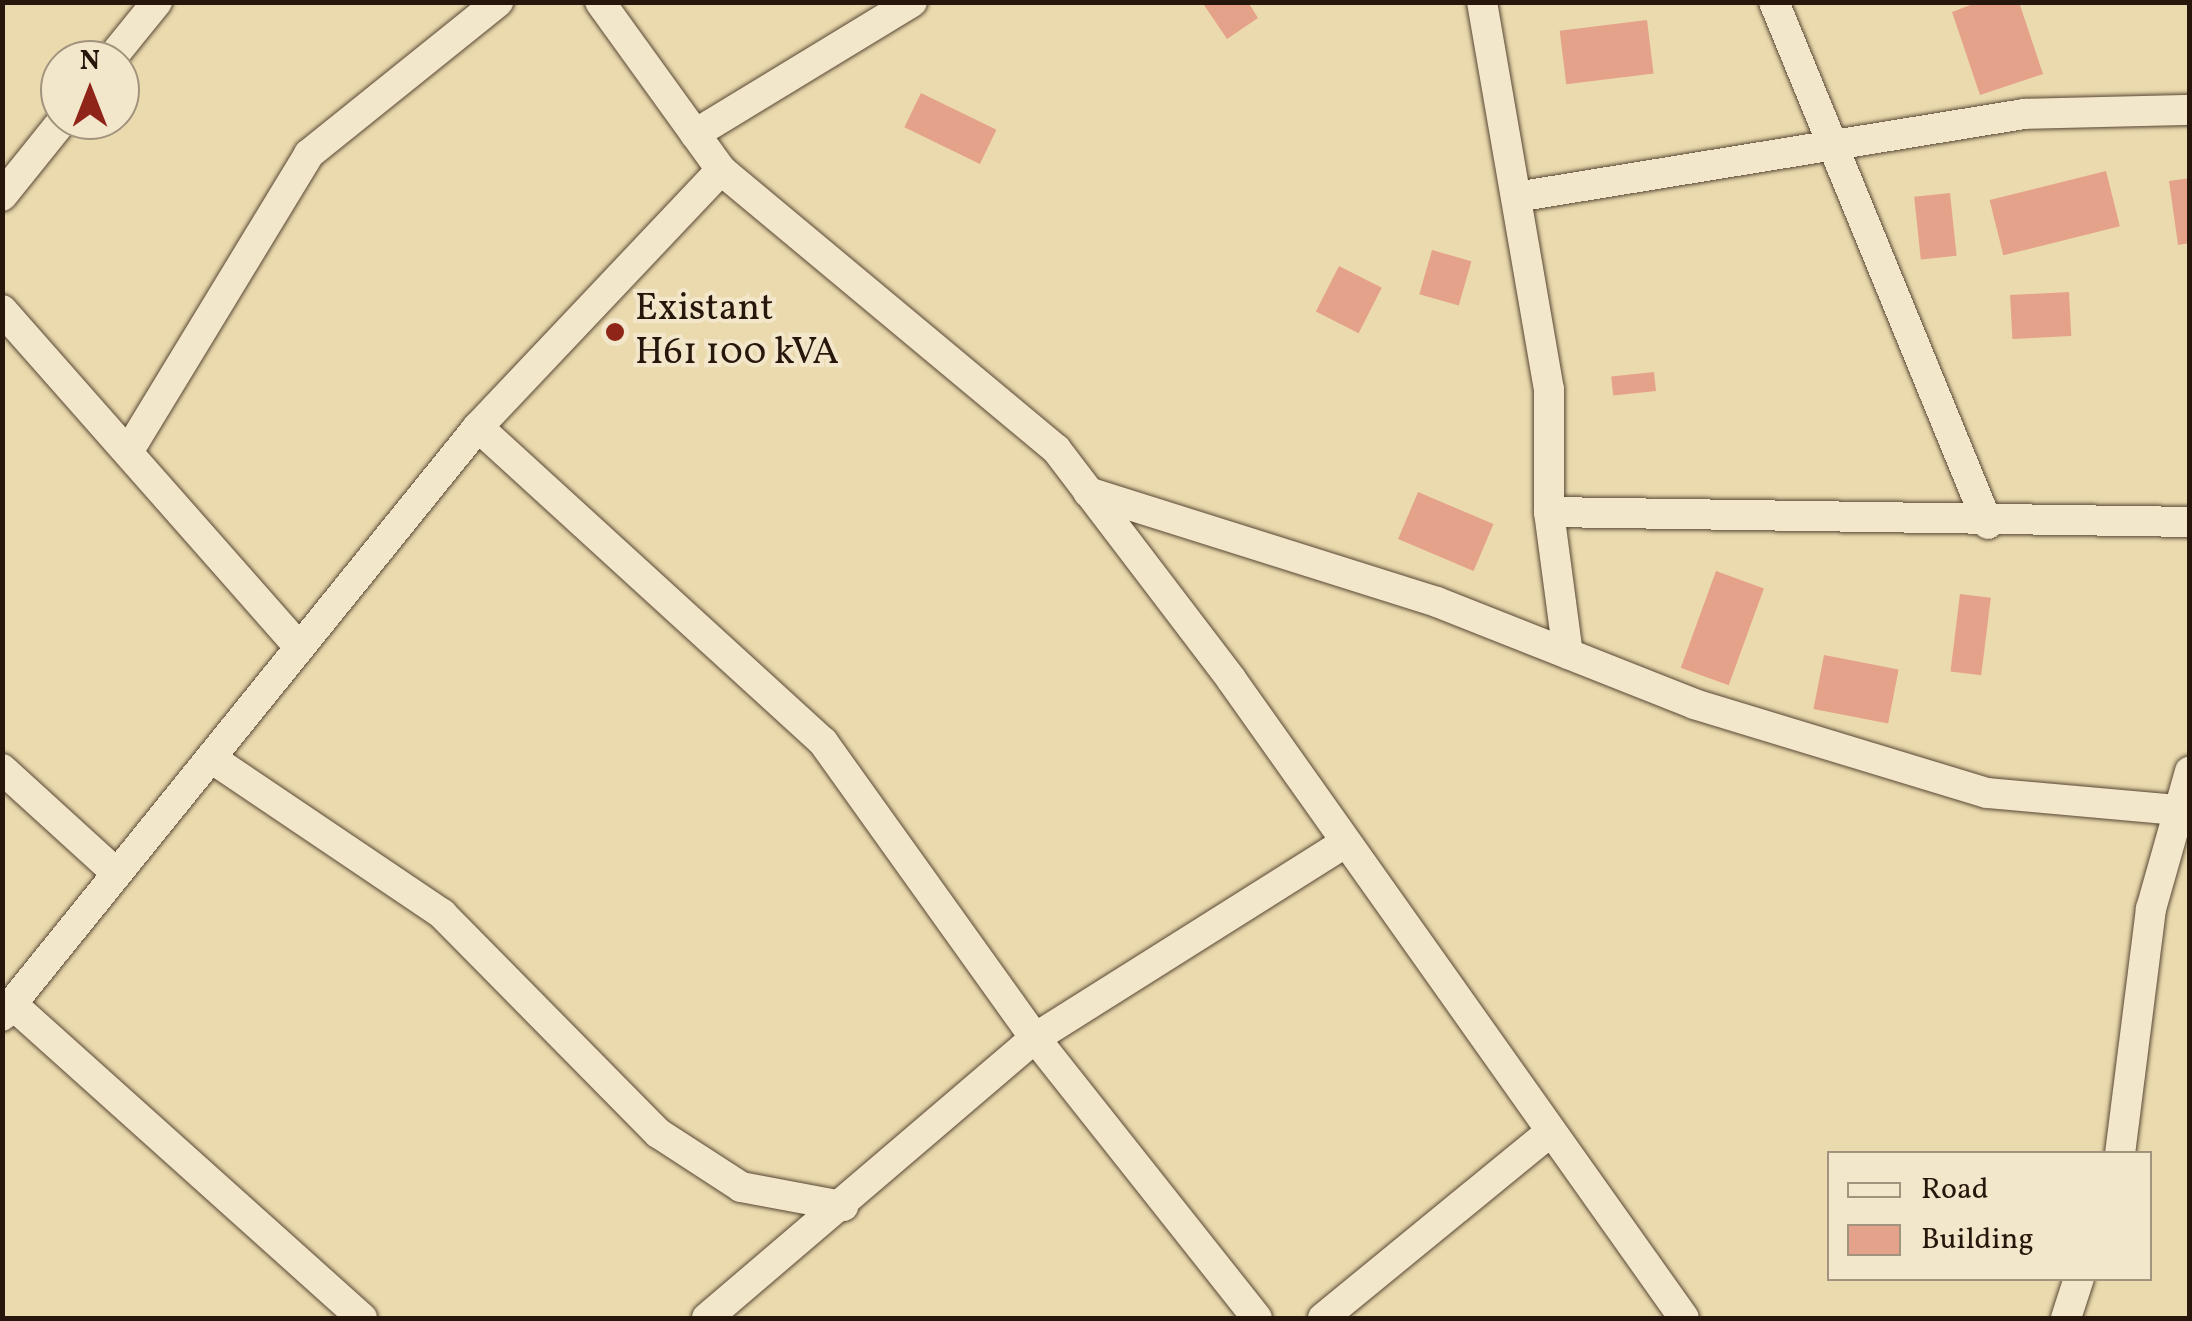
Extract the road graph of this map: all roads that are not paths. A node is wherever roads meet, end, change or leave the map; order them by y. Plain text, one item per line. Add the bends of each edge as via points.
1 (157, 2) edge
2 (498, 2) edge
3 (600, 2) edge
4 (912, 2) edge
5 (1482, 2) edge
6 (1774, 2) edge
7 (126, 40) edge
8 (2190, 110) edge
9 (694, 134) junction
10 (47, 140) edge
11 (1836, 145) junction
12 (720, 170) junction
13 (2, 196) edge
14 (1516, 196) junction
15 (2, 310) edge
16 (478, 427) junction
17 (128, 452) junction
18 (1088, 492) junction
19 (1549, 512) junction
20 (2190, 522) edge
21 (1988, 524) junction
22 (298, 646) junction
23 (1568, 654) junction
24 (210, 758) junction
25 (2, 768) edge
26 (2190, 771) edge
27 (2182, 811) edge
28 (1345, 843) junction
29 (114, 871) junction
30 (8, 1011) edge
31 (1036, 1038) junction
32 (1549, 1133) junction
33 (2121, 1151) edge
34 (844, 1206) junction
35 (2078, 1281) edge
36 (362, 1318) edge
37 (707, 1318) edge
38 (1257, 1318) edge
39 (1323, 1318) edge
40 (1684, 1318) edge
41 (2066, 1318) edge

1 - 7 street
2 - 17 street via 309,154
3 - 9 street
4 - 9 street
5 - 14 street
6 - 11 street
8 - 11 street via 2024,114
9 - 12 street
10 - 13 street
11 - 14 street
11 - 21 street
12 - 16 street
12 - 18 street via 1056,450
14 - 19 street via 1549,389
15 - 17 street
16 - 22 street
16 - 31 street via 822,742
17 - 22 street
18 - 23 street via 1436,602
18 - 28 street
19 - 21 street
19 - 23 street
20 - 21 street
22 - 24 street
23 - 27 street via 1694,704 1987,793
24 - 29 street
24 - 34 street via 442,914 658,1133 742,1187
25 - 29 street
26 - 27 street
27 - 33 street
28 - 31 street
28 - 32 street
29 - 30 street
30 - 36 street
31 - 34 street
31 - 38 street
32 - 39 street
32 - 40 street
34 - 37 street
35 - 41 street

